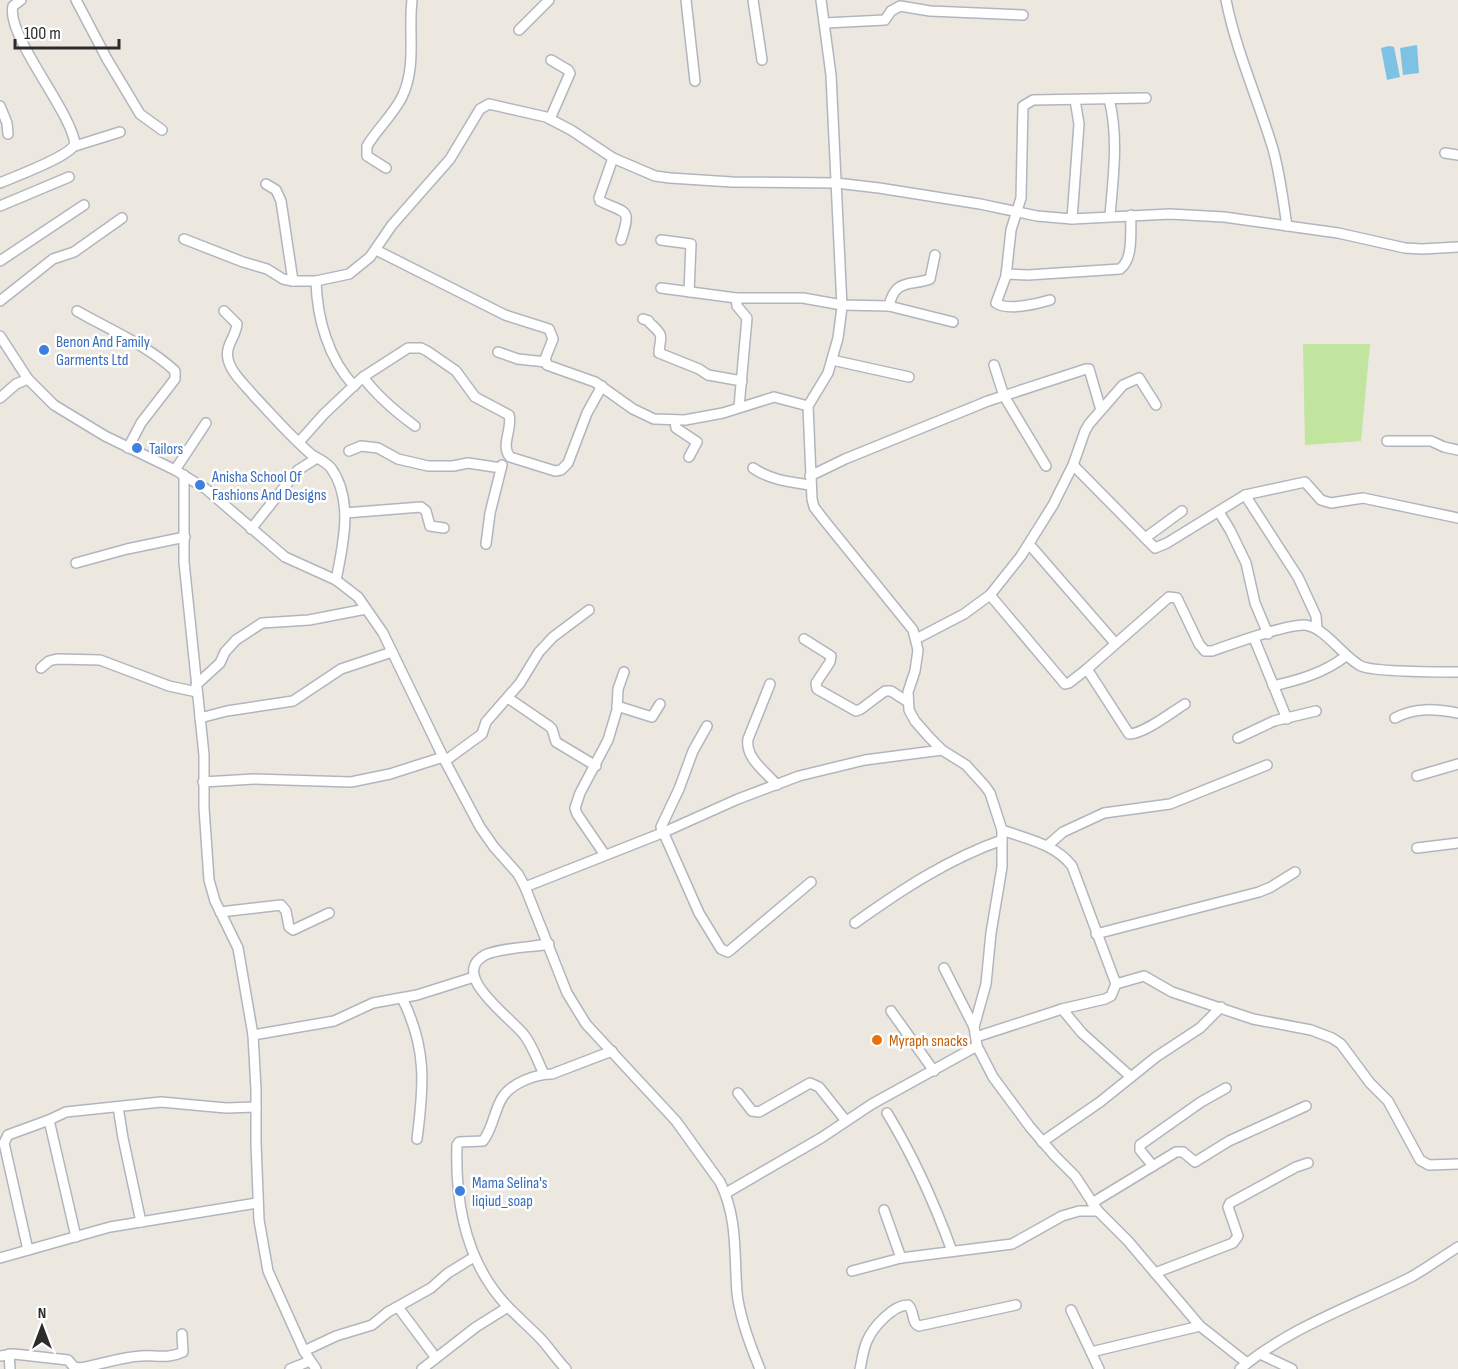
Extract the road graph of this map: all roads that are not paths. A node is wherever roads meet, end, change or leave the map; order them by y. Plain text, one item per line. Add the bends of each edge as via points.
1 (21, 0) edge
2 (76, 0) edge
3 (412, 0) edge
4 (549, 0) edge
5 (686, 0) edge
6 (753, 0) edge
7 (821, 0) edge
8 (1226, 0) edge
9 (1023, 15) dead end
10 (825, 23) junction
11 (519, 30) dead end
12 (551, 60) dead end
13 (762, 60) dead end
14 (695, 81) dead end
15 (1146, 98) dead end
16 (1109, 99) junction
17 (1075, 100) junction
18 (0, 105) edge
19 (550, 119) junction
20 (162, 130) dead end
21 (120, 132) dead end
22 (8, 134) dead end
23 (75, 147) junction
24 (1444, 153) dead end
25 (1458, 155) edge
26 (613, 158) junction
27 (386, 168) dead end
28 (69, 177) dead end
29 (0, 183) edge
30 (836, 183) junction
31 (266, 184) dead end
32 (84, 205) dead end
33 (0, 206) edge
34 (1016, 212) junction
35 (1131, 214) junction
36 (1110, 216) junction
37 (122, 218) dead end
38 (1072, 219) junction
39 (1287, 226) junction
40 (184, 239) dead end
41 (621, 240) dead end
42 (661, 240) dead end
43 (1458, 247) edge
44 (376, 250) junction
45 (935, 255) dead end
46 (0, 261) edge
47 (1006, 273) junction
48 (316, 281) junction
49 (293, 282) junction
50 (661, 288) dead end
51 (688, 292) junction
52 (736, 298) junction
53 (1050, 300) dead end
54 (0, 301) edge
55 (842, 305) junction
56 (889, 306) junction
57 (77, 311) dead end
58 (224, 311) dead end
59 (643, 319) dead end
60 (953, 322) dead end
61 (1, 340) edge
62 (498, 352) dead end
63 (832, 360) junction
64 (546, 362) junction
65 (994, 365) dead end
66 (363, 377) junction
67 (909, 377) dead end
68 (28, 379) junction
69 (742, 381) junction
70 (354, 386) junction
71 (602, 386) junction
72 (1005, 396) junction
73 (0, 398) edge
74 (1156, 405) dead end
75 (808, 406) junction
76 (740, 407) junction
77 (1101, 410) junction
78 (675, 420) junction
79 (206, 423) dead end
80 (415, 426) dead end
81 (1387, 441) dead end
82 (299, 442) junction
83 (128, 448) junction
84 (1458, 450) edge
85 (349, 451) dead end
86 (508, 455) junction
87 (689, 457) dead end
88 (318, 458) junction
89 (1073, 465) junction
90 (1046, 466) dead end
91 (501, 468) junction
92 (753, 468) dead end
93 (175, 470) junction
94 (184, 476) junction
95 (810, 481) junction
96 (1245, 495) junction
97 (1182, 511) dead end
98 (1219, 512) junction
99 (345, 513) junction
100 (1458, 518) edge
101 (444, 528) dead end
102 (251, 529) junction
103 (185, 537) junction
104 (1145, 538) junction
105 (486, 544) dead end
106 (1029, 544) junction
107 (76, 563) dead end
108 (336, 580) junction
109 (990, 595) junction
110 (366, 609) junction
111 (588, 610) dead end
112 (1317, 629) junction
113 (1268, 634) junction
114 (1254, 638) junction
115 (804, 639) dead end
116 (916, 639) junction
117 (1115, 643) junction
118 (392, 652) junction
119 (1346, 656) junction
120 (41, 668) dead end
121 (1087, 669) junction
122 (624, 672) dead end
123 (1458, 672) edge
124 (771, 684) dead end
125 (1273, 686) junction
126 (197, 689) junction
127 (508, 698) junction
128 (908, 702) junction
129 (660, 704) dead end
130 (1185, 704) dead end
131 (617, 706) junction
132 (1316, 711) dead end
133 (1458, 713) edge
134 (200, 718) junction
135 (1395, 718) dead end
136 (1287, 719) junction
137 (707, 726) dead end
138 (1239, 738) dead end
139 (942, 750) junction
140 (444, 759) junction
141 (1458, 764) edge
142 (1267, 765) dead end
143 (596, 766) junction
144 (1417, 776) dead end
145 (203, 782) junction
146 (777, 784) junction
147 (662, 832) junction
148 (1002, 835) junction
149 (1458, 843) edge
150 (1047, 846) junction
151 (1417, 848) dead end
152 (605, 855) junction
153 (1295, 873) dead end
154 (811, 882) dead end
155 (525, 887) junction
156 (220, 912) junction
157 (329, 913) dead end
158 (855, 923) dead end
159 (1096, 934) junction
160 (549, 944) junction
161 (944, 968) dead end
162 (474, 977) junction
163 (1116, 984) junction
164 (402, 998) junction
165 (1221, 1007) junction
166 (1062, 1009) junction
167 (891, 1011) dead end
168 (253, 1035) junction
169 (976, 1037) junction
170 (612, 1051) junction
171 (934, 1071) junction
172 (544, 1074) junction
173 (1131, 1077) junction
174 (1226, 1088) dead end
175 (738, 1094) dead end
176 (1306, 1106) dead end
177 (118, 1107) junction
178 (256, 1107) junction
179 (887, 1113) dead end
180 (49, 1120) junction
181 (846, 1121) junction
182 (417, 1139) dead end
183 (1042, 1142) junction
184 (1308, 1163) dead end
185 (1458, 1164) edge
186 (1153, 1166) junction
187 (726, 1193) junction
188 (257, 1203) junction
189 (1095, 1207) junction
190 (884, 1210) dead end
191 (141, 1222) junction
192 (76, 1237) junction
193 (1458, 1247) edge
194 (28, 1250) junction
195 (952, 1251) junction
196 (474, 1257) junction
197 (0, 1258) edge
198 (901, 1258) junction
199 (852, 1270) dead end
200 (1155, 1273) junction
201 (1016, 1305) dead end
202 (398, 1306) junction
203 (508, 1307) junction
204 (1071, 1310) dead end
205 (1200, 1326) junction
206 (182, 1334) dead end
207 (304, 1352) junction
208 (1091, 1352) junction
209 (1260, 1354) junction
210 (4, 1355) edge
211 (132, 1357) junction
212 (436, 1358) junction
213 (313, 1365) edge
214 (1243, 1366) edge
215 (10, 1369) edge
216 (134, 1369) edge
217 (290, 1369) edge
218 (422, 1369) edge
219 (566, 1369) edge
220 (760, 1369) edge
221 (860, 1369) edge
222 (1099, 1369) edge
223 (1292, 1369) edge

1 - 23 street via 13,6 13,19 68,124
2 - 20 street via 140,114
3 - 27 street via 406,86 402,98 367,146 367,156
4 - 11 street
5 - 14 street
6 - 13 street
7 - 10 street
8 - 39 street via 1238,50 1273,150
9 - 10 street via 900,6 885,20
10 - 30 street
12 - 19 street via 570,73
15 - 16 street
16 - 17 street
16 - 36 street via 1114,151
17 - 34 street via 1033,100 1023,106 1021,198
17 - 38 street via 1079,124
18 - 22 street
19 - 26 street
19 - 44 street via 495,105 484,106 450,159 392,225
21 - 23 street
23 - 29 street
24 - 25 street
26 - 30 street via 655,176 670,178
26 - 41 street via 599,198 625,213 627,223
28 - 33 street
30 - 34 street
30 - 55 street
31 - 49 street via 276,190 281,201
32 - 46 street
34 - 38 street
34 - 47 street
35 - 36 street
35 - 39 street via 1224,217
35 - 47 street via 1128,256 1120,269 1040,275
36 - 38 street
37 - 54 street via 74,252 53,259
39 - 43 street via 1405,248
40 - 49 street via 267,268
42 - 51 street via 691,244
44 - 48 street via 349,274
44 - 64 street via 504,315 549,329 553,339
45 - 56 street via 930,279 903,285 893,294
47 - 53 street via 997,305 1030,305
48 - 49 street
48 - 70 street via 324,332 343,374
50 - 51 street
51 - 52 street
52 - 55 street via 803,298
52 - 69 street via 747,318
55 - 56 street
55 - 63 street
56 - 60 street
57 - 83 street via 161,358 176,373
58 - 82 street via 237,324 227,349 232,369
59 - 69 street via 660,330 659,353 708,375
61 - 68 street
62 - 64 street
63 - 67 street
63 - 75 street
64 - 71 street via 552,368
65 - 72 street
66 - 70 street
66 - 80 street
66 - 86 street via 408,348 427,351 456,371 475,397 509,415
68 - 73 street
68 - 83 street via 54,405
69 - 76 street
70 - 82 street
71 - 78 street via 654,419
71 - 86 street via 565,467 555,471
72 - 77 street via 1088,368
72 - 90 street
72 - 95 street via 845,459
74 - 77 street via 1139,378 1123,385
75 - 76 street via 774,397
75 - 95 street
76 - 78 street
77 - 89 street via 1085,431
78 - 87 street via 676,428 697,442
79 - 93 street
81 - 84 street via 1431,441
82 - 88 street
83 - 93 street
85 - 91 street via 361,446 428,466 468,463
86 - 91 street
88 - 99 street via 333,472
88 - 102 street via 298,470
89 - 104 street
89 - 106 street
91 - 105 street
92 - 95 street via 775,479
93 - 94 street
94 - 102 street via 206,489
94 - 103 street
95 - 116 street via 814,507 906,620
96 - 98 street
96 - 100 street via 1305,482 1321,500 1331,503 1363,498
96 - 112 street via 1298,577 1316,616
97 - 104 street
98 - 104 street via 1160,547 1155,548
98 - 113 street via 1246,563 1255,603
99 - 101 street via 421,507 430,526
99 - 108 street
102 - 108 street via 285,557
103 - 107 street
103 - 126 street
106 - 109 street
106 - 117 street
108 - 110 street via 358,597
109 - 116 street via 964,614
109 - 121 street via 1062,683 1069,683
110 - 118 street
110 - 126 street via 309,620 262,622 236,640
111 - 127 street via 539,652
112 - 113 street via 1298,626
112 - 119 street
113 - 114 street
114 - 117 street via 1205,651 1177,598 1172,596
114 - 125 street
115 - 128 street via 831,656 816,683 830,697 855,711 885,691
116 - 128 street via 917,659
117 - 121 street
118 - 134 street via 341,669 292,701
118 - 140 street
119 - 123 street via 1366,668
119 - 125 street via 1332,667
120 - 126 street via 57,659 100,660 169,686
121 - 130 street via 1129,734
122 - 131 street
124 - 146 street via 747,746 749,754
125 - 136 street
126 - 134 street
127 - 140 street via 486,722 482,734
127 - 143 street via 549,726 556,742
128 - 139 street via 915,721
129 - 131 street via 652,717
131 - 143 street
132 - 136 street
133 - 135 street via 1423,709
134 - 145 street
136 - 138 street
137 - 147 street via 661,825
139 - 146 street via 865,760
139 - 148 street via 966,765 990,793
140 - 145 street via 351,782
140 - 155 street via 480,827
141 - 144 street
142 - 150 street via 1170,804 1104,813 1063,832
143 - 152 street via 575,810
145 - 156 street via 209,880
146 - 147 street
147 - 152 street
147 - 154 street via 699,913 726,953
148 - 150 street
148 - 158 street via 895,894
148 - 169 street via 1002,867
149 - 151 street
150 - 159 street via 1072,866
152 - 155 street
153 - 159 street via 1259,892
155 - 160 street
156 - 157 street via 281,905 293,930
156 - 168 street via 238,948
159 - 163 street
160 - 162 street via 489,953 474,964
160 - 170 street via 567,993 586,1024
161 - 169 street
162 - 164 street
162 - 172 street via 488,998 525,1036
163 - 165 street via 1144,976 1172,992
163 - 166 street via 1105,999
164 - 168 street via 373,1003 334,1021
164 - 182 street via 412,1018 423,1075
165 - 173 street via 1200,1028
165 - 185 street via 1332,1038 1388,1101 1420,1160 1429,1165
166 - 169 street
166 - 173 street via 1082,1033
167 - 171 street
168 - 178 street
169 - 171 street
169 - 183 street via 993,1077
170 - 172 street
170 - 187 street via 676,1120
171 - 181 street
172 - 196 street via 517,1085 502,1097 483,1141 457,1144 459,1205
173 - 183 street
174 - 186 street via 1140,1145
175 - 181 street via 752,1111 759,1112 810,1083 819,1087
176 - 186 street via 1229,1141 1195,1162 1180,1151
177 - 178 street via 160,1102
177 - 180 street via 66,1112
177 - 191 street
178 - 188 street
179 - 195 street via 928,1190
180 - 192 street
180 - 194 street via 4,1140
181 - 187 street
183 - 189 street via 1076,1176
184 - 200 street via 1230,1203 1238,1236 1233,1243
186 - 189 street
187 - 220 street via 734,1228 739,1306
188 - 191 street
188 - 207 street via 268,1270
189 - 195 street via 1062,1216 1012,1244
189 - 200 street
190 - 198 street
191 - 192 street
192 - 194 street
193 - 209 street via 1412,1276 1340,1309
194 - 197 street
195 - 198 street
196 - 202 street
196 - 203 street
198 - 199 street
200 - 205 street
201 - 221 street via 920,1326 914,1322 911,1307 899,1306 869,1337
202 - 207 street via 372,1324
202 - 212 street
203 - 212 street
203 - 219 street
204 - 208 street
205 - 208 street
205 - 214 street
206 - 211 street via 182,1353 159,1358
207 - 213 street
208 - 222 street
209 - 214 street
209 - 223 street
210 - 211 street via 68,1360 80,1368
210 - 215 street
211 - 216 street
212 - 218 street
213 - 217 street

